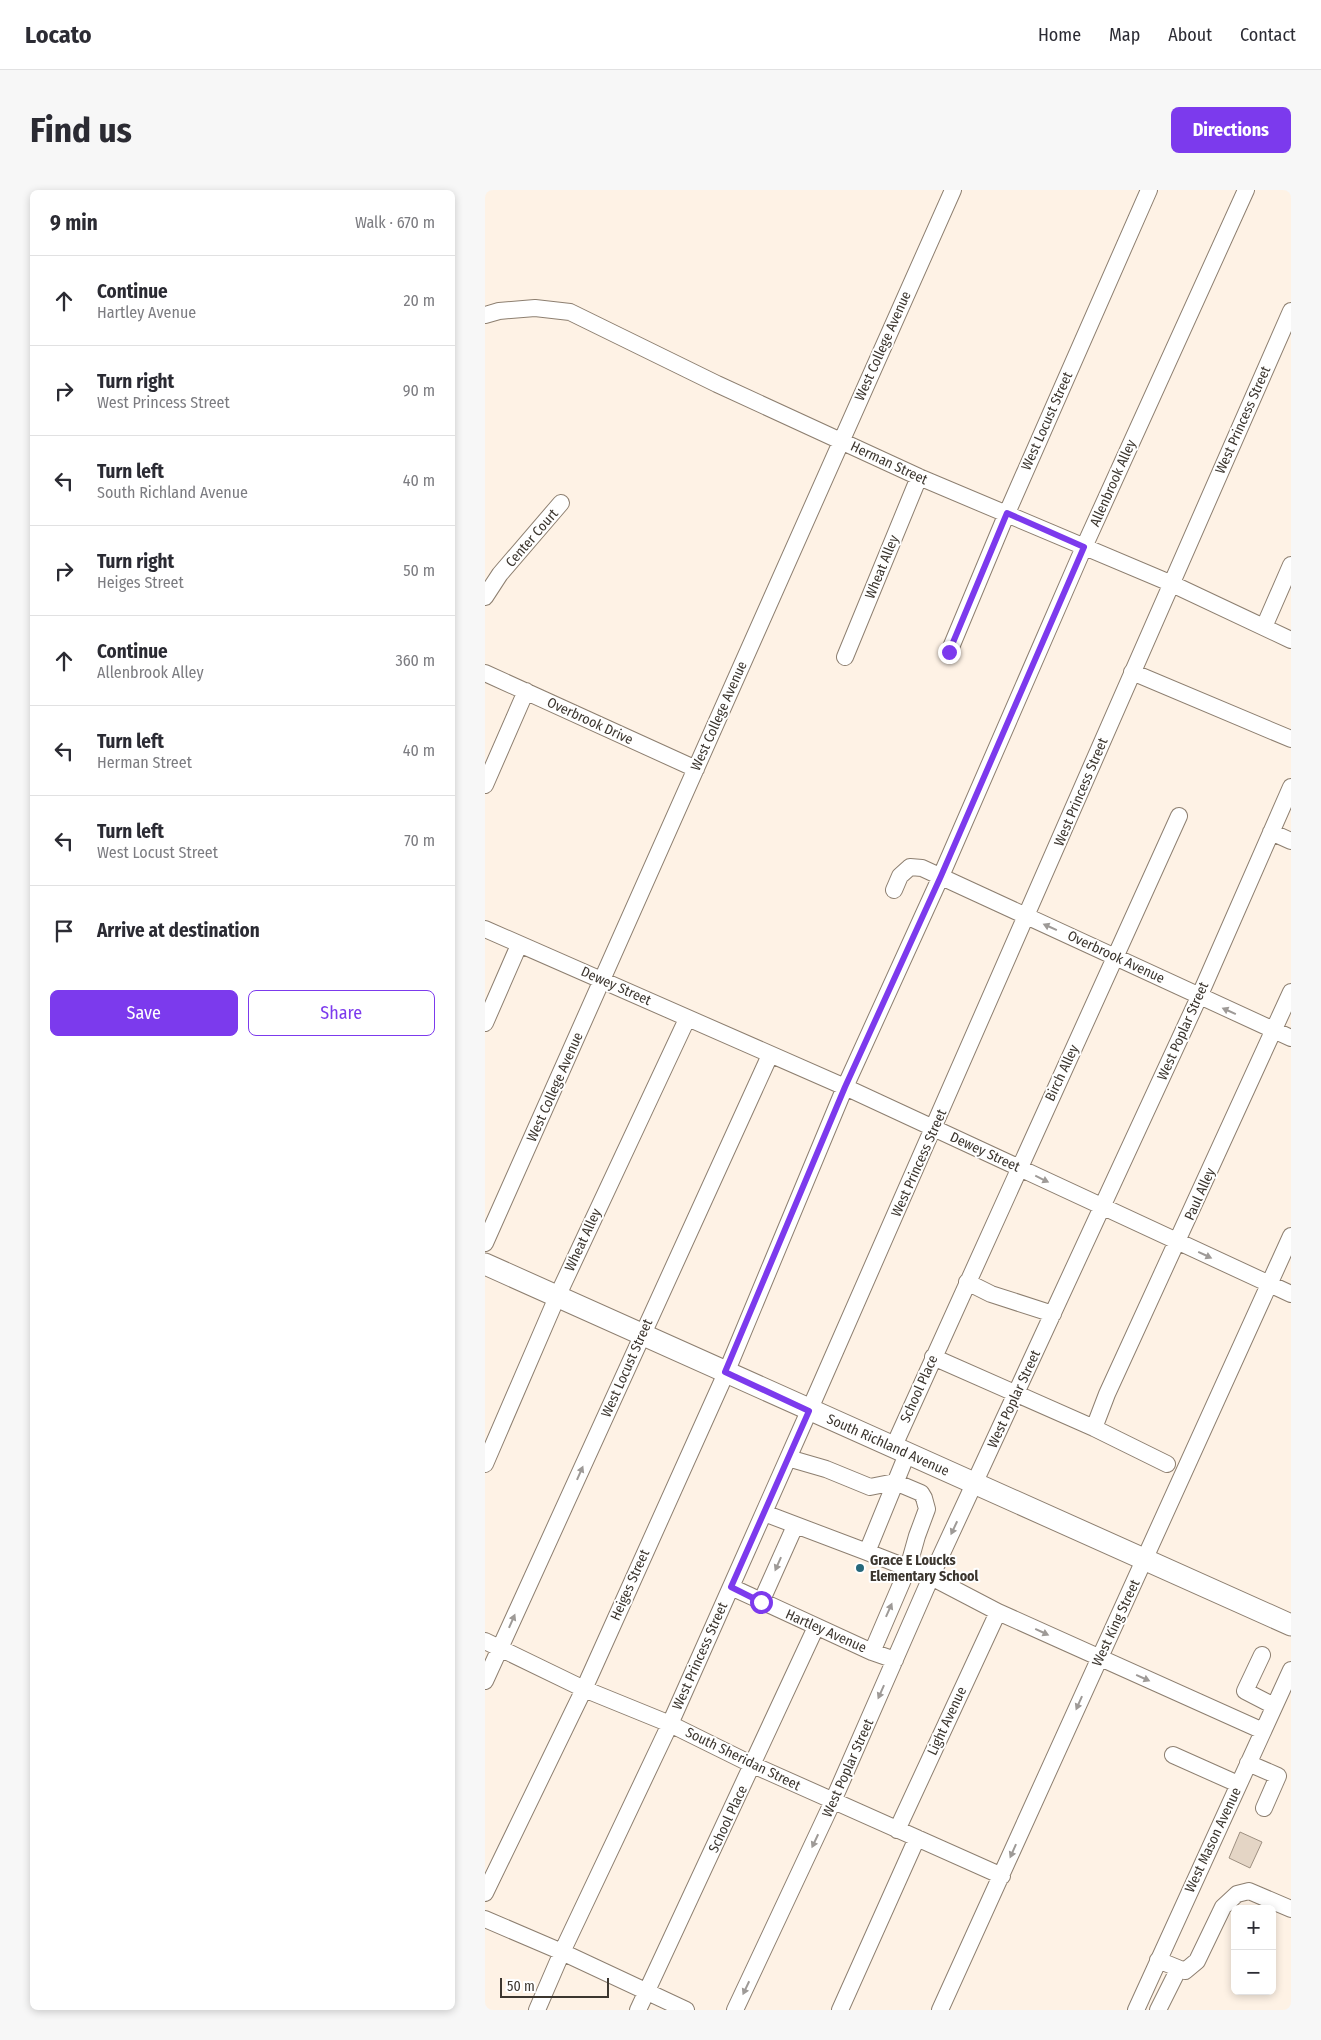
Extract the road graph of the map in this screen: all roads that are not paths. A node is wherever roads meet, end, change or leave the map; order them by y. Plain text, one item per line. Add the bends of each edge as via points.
1 (953, 190) edge
2 (1149, 190) edge
3 (1246, 190) edge
4 (1291, 311) edge
5 (485, 314) edge
6 (841, 440) junction
7 (919, 477) junction
8 (561, 503) dead end
9 (1007, 513) junction
10 (1084, 547) junction
11 (1291, 566) edge
12 (1170, 583) junction
13 (485, 597) edge
14 (1264, 627) junction
15 (1291, 640) edge
16 (949, 652) dead end
17 (845, 657) dead end
18 (1132, 672) junction
19 (485, 673) edge
20 (526, 691) junction
21 (1291, 739) edge
22 (695, 769) junction
23 (485, 785) edge
24 (1291, 787) edge
25 (1179, 816) dead end
26 (1271, 832) junction
27 (1291, 841) edge
28 (941, 876) junction
29 (894, 890) dead end
30 (1027, 916) junction
31 (485, 929) edge
32 (519, 945) junction
33 (1116, 956) junction
34 (603, 980) junction
35 (1291, 992) edge
36 (1199, 997) junction
37 (687, 1019) junction
38 (485, 1024) edge
39 (1273, 1030) junction
40 (1291, 1038) edge
41 (770, 1055) junction
42 (845, 1087) junction
43 (934, 1128) junction
44 (1019, 1168) junction
45 (1102, 1208) junction
46 (1291, 1236) edge
47 (485, 1243) edge
48 (1177, 1243) junction
49 (485, 1264) edge
50 (767, 1272) joint
51 (967, 1282) junction
52 (1269, 1285) junction
53 (1291, 1294) edge
54 (557, 1297) junction
55 (1053, 1314) junction
56 (945, 1330) joint
57 (643, 1335) junction
58 (933, 1357) junction
59 (725, 1372) junction
60 (1016, 1394) junction
61 (809, 1411) junction
62 (1093, 1428) junction
63 (900, 1451) junction
64 (788, 1458) junction
65 (485, 1464) edge
66 (1167, 1464) dead end
67 (895, 1482) junction
68 (975, 1484) junction
69 (764, 1513) junction
70 (795, 1526) junction
71 (867, 1552) junction
72 (1145, 1559) junction
73 (908, 1568) junction
74 (931, 1577) junction
75 (731, 1587) junction
76 (761, 1602) junction
77 (998, 1612) junction
78 (1291, 1625) edge
79 (816, 1627) junction
80 (485, 1641) edge
81 (500, 1648) junction
82 (872, 1652) junction
83 (1262, 1655) dead end
84 (1099, 1658) junction
85 (895, 1660) junction
86 (1291, 1670) edge
87 (485, 1681) edge
88 (584, 1689) junction
89 (1274, 1706) junction
90 (670, 1724) junction
91 (1263, 1731) junction
92 (1173, 1755) dead end
93 (1248, 1763) junction
94 (753, 1765) junction
95 (1239, 1784) junction
96 (833, 1801) junction
97 (1264, 1808) dead end
98 (897, 1830) junction
99 (917, 1838) junction
100 (1002, 1876) junction
101 (485, 1893) edge
102 (1291, 1909) edge
103 (485, 1919) edge
104 (562, 1952) junction
105 (1158, 1960) junction
106 (1178, 1970) junction
107 (646, 1993) junction
108 (537, 2010) edge
109 (638, 2010) edge
110 (686, 2010) edge
111 (735, 2010) edge
112 (840, 2010) edge
113 (940, 2010) edge
114 (1136, 2010) edge
115 (1158, 2010) edge

1 - 6 street, West College Avenue
2 - 9 street, West Locust Street
3 - 10 street, Allenbrook Alley
4 - 12 street, West Princess Street
5 - 6 street, Herman Street via 535,308 570,312
6 - 7 street, Herman Street
6 - 22 street, West College Avenue
7 - 9 street, Herman Street
7 - 17 street, Wheat Alley
8 - 13 street, Center Court via 500,574
9 - 10 street, Herman Street
9 - 16 street, West Locust Street
10 - 12 street, Herman Street
10 - 28 street, Allenbrook Alley
11 - 14 street
12 - 14 street, Herman Street
12 - 18 street, West Princess Street
14 - 15 street, Herman Street
18 - 21 street
18 - 30 street, West Princess Street
19 - 20 street, Overbrook Drive
20 - 22 street, Overbrook Drive
20 - 23 street
22 - 34 street, West College Avenue
24 - 26 street, West Poplar Street
25 - 33 street, Birch Alley
26 - 27 street
26 - 36 street, West Poplar Street
28 - 29 street, Overbrook Avenue via 922,868 910,868 900,876
28 - 30 street, Overbrook Avenue
28 - 42 street, Allenbrook Alley
33 -> 30 street, Overbrook Avenue
30 - 43 street, West Princess Street
31 - 32 street, Dewey Street
32 - 34 street, Dewey Street
32 - 38 street
33 - 36 street, Overbrook Avenue
33 - 44 street, Birch Alley
34 - 37 street, Dewey Street
34 - 47 street, West College Avenue
35 - 39 street, Paul Alley
39 -> 36 street, Overbrook Avenue
36 - 45 street, West Poplar Street
37 - 41 street, Dewey Street
37 - 54 street, Wheat Alley
39 - 40 street, Overbrook Avenue
39 - 48 street, Paul Alley
41 - 42 street, Dewey Street
41 - 57 street, West Locust Street
42 - 43 street, Dewey Street
42 - 50 street, Allenbrook Alley
43 - 44 street, Dewey Street
43 - 61 street, West Princess Street
44 -> 45 street, Dewey Street
44 - 51 street, Birch Alley
45 - 48 street, Dewey Street
45 - 55 street, West Poplar Street
46 - 52 street, West King Street
48 -> 52 street, Dewey Street
48 - 62 street, Paul Alley
49 - 54 main road, South Richland Avenue
50 - 59 street, Heiges Street
51 - 55 street via 991,1294
51 - 56 street, Birch Alley
52 - 53 street, Dewey Street
52 - 72 street, West King Street
54 - 57 main road, South Richland Avenue
54 - 65 street, Wheat Alley
55 - 60 street, West Poplar Street
56 - 58 street, School Place
57 - 59 main road, South Richland Avenue
81 -> 57 street, West Locust Street
58 - 60 street
58 - 63 street, School Place
59 - 61 main road, South Richland Avenue
59 - 88 street, Heiges Street
60 - 62 street
60 - 68 street, West Poplar Street
61 - 63 main road, South Richland Avenue
61 - 64 street, West Princess Street
62 - 66 street
63 - 67 street, School Place
63 - 68 main road, South Richland Avenue
64 - 67 street via 826,1469 870,1488
64 - 69 street, West Princess Street
67 - 71 street, School Place
67 - 73 street via 921,1493 927,1509
68 - 72 main road, South Richland Avenue
68 -> 74 street, West Poplar Street
69 - 70 street
69 - 75 street, West Princess Street
70 - 71 street
70 -> 76 street
71 - 73 street
72 - 78 main road, South Richland Avenue
72 - 84 street, West King Street
73 - 74 street
82 -> 73 street
74 - 77 street
74 - 85 street, West Poplar Street
75 - 76 street, Hartley Avenue
75 - 90 street, West Princess Street
76 - 79 street, Hartley Avenue
77 -> 84 street
77 - 98 street, Light Avenue
79 - 82 street, Hartley Avenue
79 - 94 street, School Place
80 - 81 street, South Sheridan Street
81 - 87 street, West Locust Street
81 - 88 street, South Sheridan Street
82 - 85 street, Hartley Avenue
83 - 89 street via 1245,1692
84 -> 91 street
84 -> 100 street, West King Street
85 -> 96 street, West Poplar Street
86 - 89 street, West Mason Avenue
88 - 90 street, South Sheridan Street
88 - 101 street, Heiges Street
89 - 91 street, West Mason Avenue
90 - 94 street, South Sheridan Street
90 - 104 street, West Princess Street
91 - 93 street, West Mason Avenue
92 - 95 street
93 - 95 street, West Mason Avenue
93 - 97 street via 1279,1776
94 - 96 street, South Sheridan Street
94 - 107 street, School Place
95 - 105 street, West Mason Avenue
96 - 98 street, South Sheridan Street
96 -> 111 street, West Poplar Street
98 - 99 street, South Sheridan Street
99 - 100 street, South Sheridan Street
99 - 112 street
100 - 113 street, West King Street
102 - 106 street via 1249,1892 1237,1894 1223,1907 1197,1961 1185,1971
103 - 104 street
104 - 107 street
104 - 108 street, West Princess Street
105 - 106 street
105 - 114 street, West Mason Avenue
106 - 115 street
107 - 109 street, School Place
107 - 110 street

